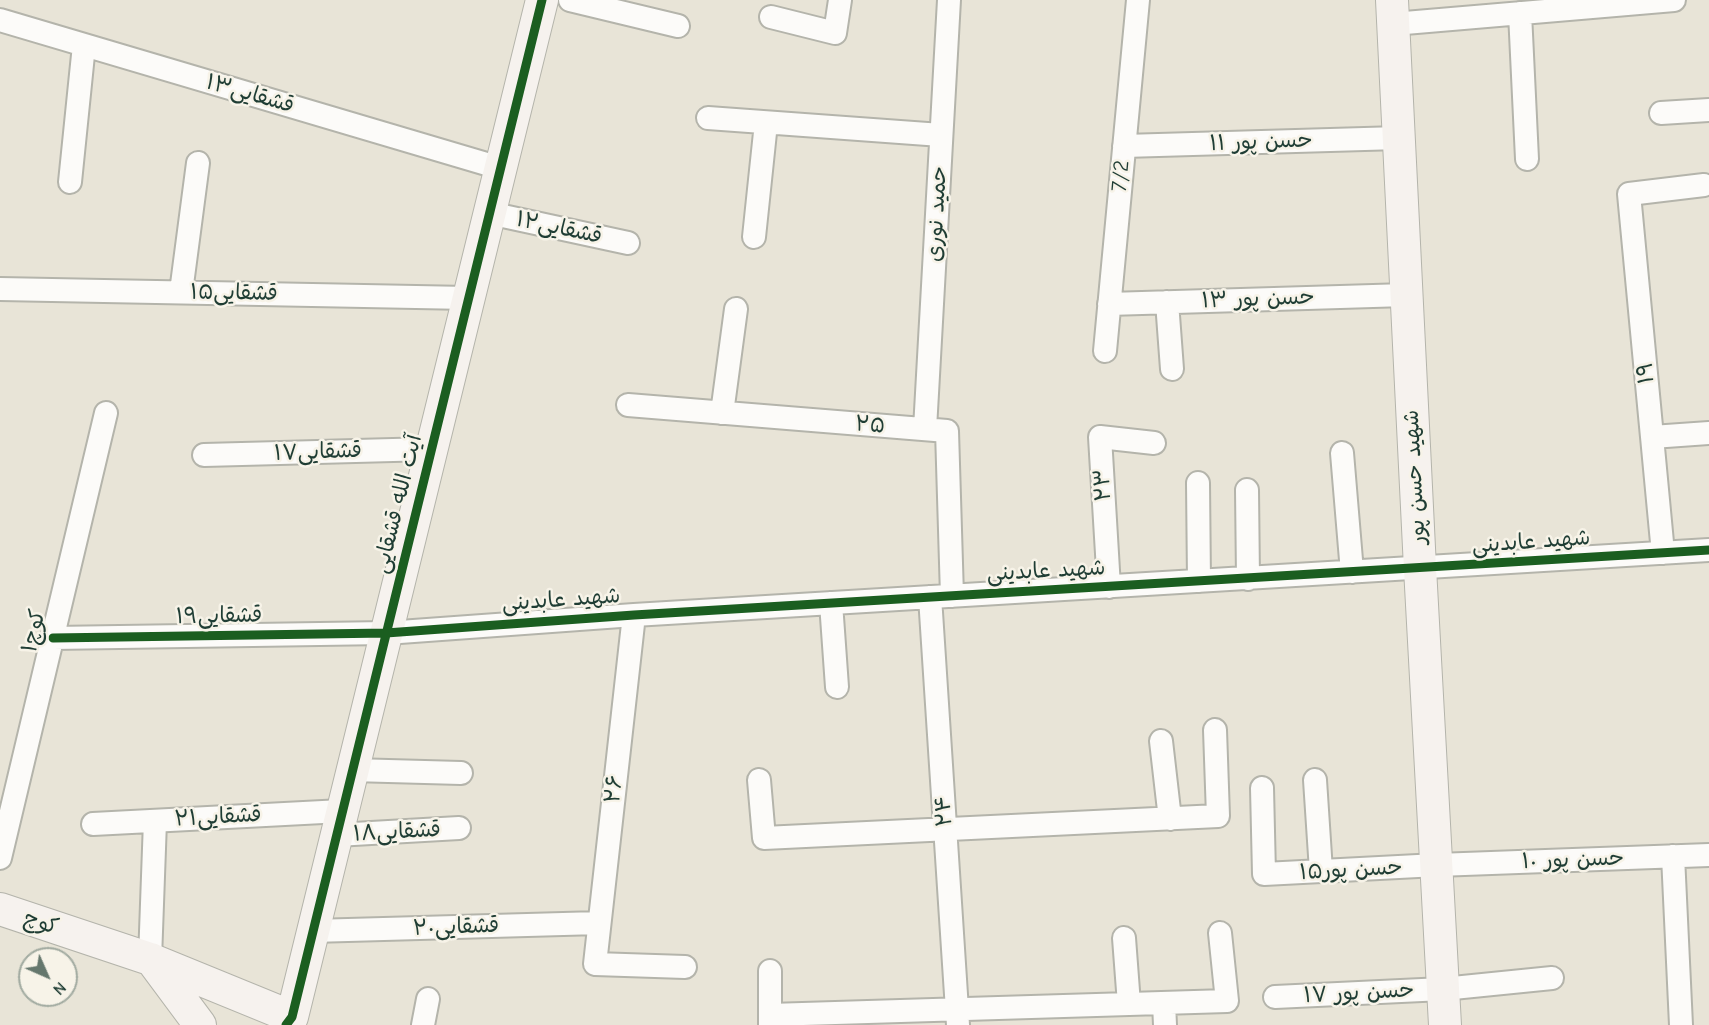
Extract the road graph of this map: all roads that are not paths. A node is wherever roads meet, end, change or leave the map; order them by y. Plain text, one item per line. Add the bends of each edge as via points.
1 (542, 0) edge
2 (570, 0) edge
3 (840, 0) edge
4 (949, 0) edge
5 (1138, 0) edge
6 (1674, 0) edge
7 (1392, 12) edge
8 (1520, 13) junction
9 (771, 17) dead end
10 (0, 20) edge
11 (678, 26) dead end
12 (84, 45) junction
13 (1709, 110) edge
14 (1661, 113) dead end
15 (708, 118) dead end
16 (766, 123) junction
17 (941, 135) junction
18 (1399, 138) junction
19 (1124, 146) junction
20 (1527, 159) dead end
21 (198, 163) dead end
22 (500, 168) junction
23 (70, 182) dead end
24 (1704, 185) dead end
25 (489, 213) junction
26 (753, 237) dead end
27 (628, 243) dead end
28 (0, 289) edge
29 (181, 292) junction
30 (1406, 295) junction
31 (468, 298) junction
32 (1167, 302) junction
33 (1109, 304) junction
34 (736, 309) dead end
35 (1105, 351) dead end
36 (1172, 369) dead end
37 (628, 405) dead end
38 (106, 413) dead end
39 (722, 413) junction
40 (925, 429) junction
41 (1709, 433) edge
42 (1652, 437) junction
43 (1154, 443) dead end
44 (431, 449) junction
45 (1342, 453) dead end
46 (204, 454) dead end
47 (1197, 483) dead end
48 (1247, 490) dead end
49 (1709, 550) edge
50 (1663, 553) junction
51 (1420, 568) junction
52 (1352, 572) junction
53 (1248, 579) junction
54 (1199, 581) junction
55 (1109, 587) junction
56 (941, 597) junction
57 (831, 603) junction
58 (634, 615) junction
59 (386, 633) junction
60 (53, 638) junction
61 (837, 687) dead end
62 (1215, 730) dead end
63 (1161, 741) dead end
64 (352, 770) junction
65 (461, 773) dead end
66 (759, 780) dead end
67 (1315, 780) dead end
68 (1262, 788) dead end
69 (1170, 819) junction
70 (154, 821) junction
71 (339, 823) junction
72 (93, 824) dead end
73 (459, 828) dead end
74 (945, 829) junction
75 (1709, 855) edge
76 (1673, 856) junction
77 (0, 858) edge
78 (1437, 865) junction
79 (1321, 871) junction
80 (0, 909) edge
81 (599, 923) junction
82 (312, 931) junction
83 (1220, 933) dead end
84 (1124, 938) dead end
85 (150, 959) junction
86 (685, 967) dead end
87 (770, 971) dead end
88 (1552, 978) dead end
89 (1443, 989) junction
90 (1275, 997) dead end
91 (429, 999) dead end
92 (1129, 1004) junction
93 (1165, 1014) edge
94 (1104, 1015) edge
95 (958, 1017) edge
96 (770, 1020) edge
97 (291, 1022) edge
98 (200, 1025) edge
99 (423, 1025) edge
100 (1445, 1025) edge
101 (1682, 1025) edge

1 - 22 street, آیت الله قشقایی
2 - 11 street
3 - 9 street via 835,33
4 - 17 street, حمید نوری
5 - 19 street, 7/2
6 - 8 street
7 - 8 street
7 - 18 street, شهید حسن پور
8 - 20 street
10 - 12 street, قشقایی۱۳
12 - 22 street, قشقایی۱۳
12 - 23 street
13 - 14 street
15 - 16 street
16 - 17 street
16 - 26 street
17 - 40 street, حمید نوری
18 - 19 street, ۱۱ حسن پور
18 - 30 street, شهید حسن پور
19 - 33 street, 7/2
21 - 29 street
22 - 25 street, آیت الله قشقایی
24 - 42 street, ۱۹ via 1629,194
25 - 27 street, قشقایی۱۲
25 - 31 street, آیت الله قشقایی
28 - 29 street, ۱۵قشقایی
29 - 31 street, ۱۵قشقایی
30 - 32 street, ۱۳ حسن پور
30 - 51 street, شهید حسن پور
31 - 44 street, آیت الله قشقایی
32 - 33 street, ۱۳ حسن پور
32 - 36 street
33 - 35 street, 7/2
34 - 39 street
37 - 39 street, ۲۵
38 - 60 street, کوچ۱
39 - 40 street, ۲۵
40 - 56 street, ۲۵ via 947,431
41 - 42 street
42 - 50 street, ۱۹
43 - 55 street, ۲۳ via 1100,437
44 - 46 street, ۱۷قشقایی
44 - 59 street, آیت الله قشقایی
45 - 52 street
47 - 54 street
48 - 53 street
49 - 50 street, شهید عابدینی
50 - 51 street, شهید عابدینی
51 - 52 street, شهید عابدینی
51 - 78 street, شهید حسن پور
52 - 53 street, شهید عابدینی
53 - 54 street, شهید عابدینی
54 - 55 street, شهید عابدینی
55 - 56 street, شهید عابدینی
56 - 57 street, شهید عابدینی
56 - 74 street, ۲۴
57 - 58 street, شهید عابدینی
57 - 61 street
58 - 59 street, شهید عابدینی
58 - 81 street, ۲۶
59 - 60 street, ۱۹قشقایی
59 - 64 street, آیت الله قشقایی
60 - 77 street, کوچ۱
62 - 69 street via 1218,816
63 - 69 street
64 - 65 street
64 - 71 street, آیت الله قشقایی
66 - 74 street via 764,838
67 - 79 street
68 - 79 street, حسن پور۱۵ via 1264,874
69 - 74 street
70 - 71 street, قشقایی۲۱
70 - 72 street, قشقایی۲۱
70 - 85 street
71 - 73 street, ۱۸قشقایی
71 - 82 street, آیت الله قشقایی
74 - 95 street, ۲۴
75 - 76 street, ۱۰ حسن پور
76 - 78 street, ۱۰ حسن پور
76 - 101 street
78 - 79 street, حسن پور۱۵
78 - 89 street, شهید حسن پور
80 - 85 street, کوچ
81 - 82 street, ۲۰قشقایی
81 - 86 street, ۲۶ via 595,964
82 - 97 street, آیت الله قشقایی
83 - 93 street via 1227,1001
84 - 92 street
85 - 97 street, کوچ
85 - 98 street
87 - 96 street
88 - 89 street, ۱۷ حسن پور
89 - 90 street, ۱۷ حسن پور
89 - 100 street, شهید حسن پور
91 - 99 street
92 - 93 street
92 - 94 street
94 - 95 street
95 - 96 street

